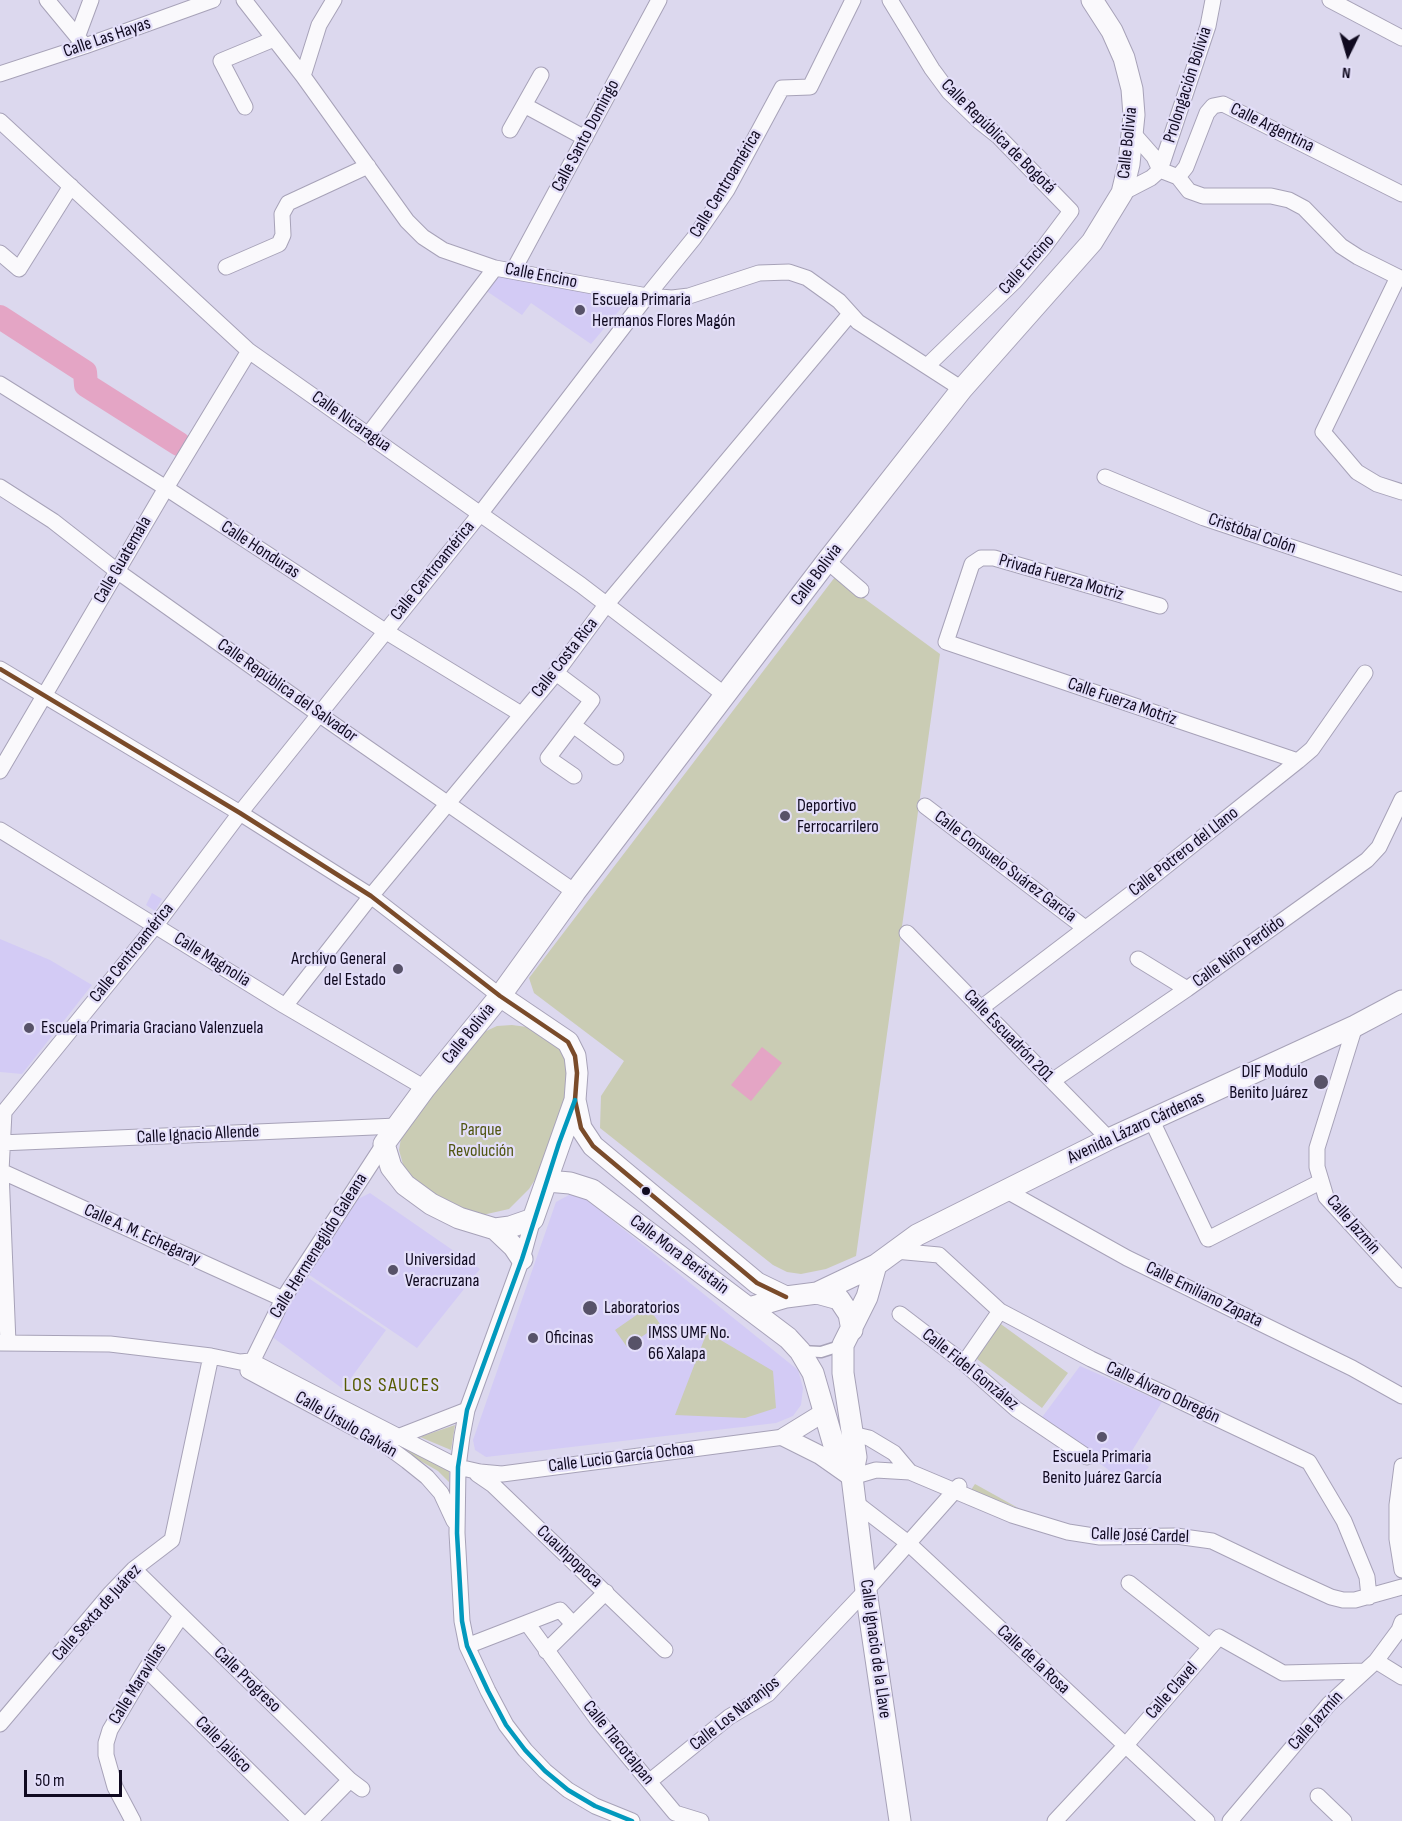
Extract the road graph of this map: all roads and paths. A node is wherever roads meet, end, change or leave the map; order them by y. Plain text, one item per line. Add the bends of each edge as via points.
1 (47, 0) edge
2 (91, 0) edge
3 (213, 0) edge
4 (244, 0) edge
5 (334, 0) edge
6 (659, 0) edge
7 (853, 0) edge
8 (890, 0) edge
9 (1092, 0) edge
10 (1213, 0) edge
11 (1330, 0) edge
12 (1402, 38) edge
13 (274, 39) junction
14 (81, 41) junction
15 (0, 74) edge
16 (541, 75) dead end
17 (303, 76) junction
18 (524, 105) junction
19 (245, 107) dead end
20 (0, 121) edge
21 (510, 130) dead end
22 (1132, 132) junction
23 (585, 138) junction
24 (368, 166) junction
25 (1160, 170) junction
26 (1178, 177) junction
27 (71, 186) junction
28 (1122, 193) junction
29 (1402, 194) edge
30 (1071, 211) joint
31 (0, 253) edge
32 (226, 267) dead end
33 (495, 268) junction
34 (513, 271) junction
35 (1400, 278) edge
36 (647, 296) junction
37 (850, 314) junction
38 (249, 351) junction
39 (927, 366) junction
40 (0, 384) edge
41 (962, 389) junction
42 (368, 435) junction
43 (1105, 477) dead end
44 (0, 488) edge
45 (166, 488) junction
46 (1402, 492) edge
47 (480, 514) junction
48 (827, 561) junction
49 (117, 570) junction
50 (1402, 584) edge
51 (861, 590) dead end
52 (606, 605) junction
53 (1160, 606) dead end
54 (385, 631) junction
55 (946, 642) joint
56 (0, 669) edge
57 (556, 673) junction
58 (1365, 673) dead end
59 (725, 695) junction
60 (43, 696) junction
61 (521, 714) junction
62 (320, 715) junction
63 (573, 725) junction
64 (616, 757) dead end
65 (1298, 761) junction
66 (0, 771) edge
67 (574, 776) dead end
68 (1402, 799) edge
69 (447, 804) junction
70 (925, 806) dead end
71 (240, 813) junction
72 (0, 830) edge
73 (575, 892) junction
74 (371, 897) junction
75 (156, 925) junction
76 (1085, 928) junction
77 (907, 933) dead end
78 (1138, 959) dead end
79 (518, 971) junction
80 (1187, 989) junction
81 (500, 996) junction
82 (1402, 1001) edge
83 (285, 1006) junction
84 (981, 1008) junction
85 (528, 1015) junction
86 (484, 1016) junction
87 (1355, 1026) junction
88 (1052, 1081) junction
89 (425, 1088) junction
90 (575, 1100) junction
91 (1152, 1121) junction
92 (397, 1126) junction
93 (1109, 1139) junction
94 (1, 1143) edge
95 (384, 1144) junction
96 (1, 1171) edge
97 (547, 1180) junction
98 (1320, 1182) junction
99 (1007, 1191) junction
100 (533, 1219) junction
101 (495, 1229) junction
102 (895, 1251) junction
103 (522, 1259) junction
104 (876, 1265) junction
105 (1402, 1280) edge
106 (818, 1293) junction
107 (786, 1297) junction
108 (283, 1299) junction
109 (749, 1308) junction
110 (1000, 1311) junction
111 (900, 1314) dead end
112 (847, 1337) junction
113 (4, 1343) edge
114 (800, 1351) junction
115 (211, 1356) junction
116 (964, 1363) junction
117 (246, 1364) junction
118 (1402, 1396) edge
119 (845, 1398) junction
120 (467, 1410) junction
121 (824, 1413) junction
122 (852, 1434) junction
123 (400, 1436) junction
124 (784, 1437) junction
125 (384, 1444) junction
126 (1087, 1457) dead end
127 (1402, 1466) edge
128 (464, 1468) junction
129 (910, 1472) junction
130 (852, 1477) junction
131 (956, 1489) junction
132 (856, 1503) junction
133 (457, 1533) junction
134 (908, 1543) junction
135 (134, 1569) junction
136 (1402, 1570) edge
137 (1129, 1583) dead end
138 (1402, 1587) edge
139 (866, 1591) junction
140 (606, 1592) junction
141 (1369, 1597) junction
142 (181, 1616) junction
143 (1402, 1622) edge
144 (527, 1623) junction
145 (573, 1624) junction
146 (1215, 1642) junction
147 (467, 1646) junction
148 (664, 1650) dead end
149 (546, 1651) junction
150 (1371, 1666) junction
151 (146, 1669) junction
152 (1402, 1677) edge
153 (0, 1724) edge
154 (1125, 1746) junction
155 (650, 1781) junction
156 (1318, 1796) dead end
157 (133, 1821) edge
158 (300, 1821) edge
159 (310, 1821) edge
160 (632, 1821) edge
161 (701, 1821) edge
162 (900, 1821) edge
163 (1055, 1821) edge
164 (1207, 1821) edge
165 (1230, 1821) edge
166 (1344, 1821) edge

1 - 14 street
2 - 14 street
3 - 14 street, Calle Las Hayas
4 - 13 street, Calle Encino
5 - 17 street via 319,25
6 - 23 street, Calle Santo Domingo
7 - 36 street, Calle Centroamérica via 810,87 782,88 727,190
8 - 30 street, Calle República de Bogotá via 949,92
9 - 22 main road, Calle Bolivia via 1124,58 1132,89
10 - 25 street, Prolongación Bolivia
11 - 12 street
13 - 17 street, Calle Encino
13 - 19 street via 221,61
14 - 15 street, Calle Las Hayas
16 - 18 street
17 - 24 street, Calle Encino
18 - 21 street
18 - 23 street
20 - 27 street, Calle Nicaragua
22 - 25 street
22 - 28 main road, Calle Bolivia
23 - 34 street, Calle Santo Domingo
24 - 32 street via 288,203 282,214 283,235 279,244
24 - 33 street, Calle Encino via 423,237 443,250
25 - 26 street
25 - 28 street
26 - 29 street, Calle Argentina via 1207,113 1213,106 1223,104
26 - 35 street via 1189,191 1203,196 1272,196 1289,200 1304,208 1341,246
27 - 31 street via 20,268
27 - 38 street, Calle Nicaragua
28 - 41 main road, Calle Bolivia via 1092,242
30 - 39 street, Calle Encino via 1014,282
33 - 34 street, Calle Encino
33 - 42 street
34 - 36 street, Calle Encino
35 - 46 street via 1323,432 1357,472
36 - 37 street, Calle Encino via 689,296 759,273 789,272 807,278
36 - 47 street, Calle Centroamérica
37 - 39 street, Calle Encino
37 - 52 street, Calle Costa Rica
38 - 42 street, Calle Nicaragua
38 - 45 street, Calle Guatemala
39 - 41 street, Calle Encino
40 - 45 street, Calle Honduras
41 - 48 main road, Calle Bolivia
42 - 47 street, Calle Nicaragua
43 - 50 street, Cristóbal Colón via 1204,518
44 - 49 street, Calle República del Salvador via 53,520
45 - 49 street, Calle Guatemala
45 - 54 street, Calle Honduras
47 - 52 street, Calle Nicaragua
47 - 54 street, Calle Centroamérica
48 - 51 street
48 - 59 main road, Calle Bolivia
49 - 60 street, Calle Guatemala
49 - 62 street, Calle República del Salvador
52 - 57 street, Calle Costa Rica
52 - 59 street, Calle Nicaragua
53 - 55 street, Privada Fuerza Motriz via 994,558 981,558 972,564
54 - 61 street, Calle Honduras
54 - 62 street, Calle Centroamérica
55 - 65 street, Calle Fuerza Motriz
56 - 60 street
57 - 61 street, Calle Costa Rica
57 - 63 street via 592,700
58 - 65 street, Calle Potrero del Llano via 1312,749
59 - 73 main road, Calle Bolivia
60 - 66 street, Calle Guatemala
60 - 71 street
61 - 69 street, Calle Costa Rica
62 - 69 street, Calle República del Salvador
62 - 71 street, Calle Centroamérica
63 - 64 street
63 - 67 street via 548,759
65 - 76 street, Calle Potrero del Llano
68 - 80 street, Calle Niño Perdido via 1379,847 1367,860
69 - 73 street, Calle República del Salvador
69 - 74 street, Calle Costa Rica
70 - 76 street, Calle Consuelo Suárez García
71 - 74 street
71 - 75 street, Calle Centroamérica
72 - 75 street, Calle Magnolia
73 - 79 main road, Calle Bolivia
74 - 81 street
74 - 83 street, Calle Costa Rica
75 - 83 street, Calle Magnolia
75 - 94 street, Calle Centroamérica via 4,1112
76 - 84 street, Calle Potrero del Llano
77 - 84 street, Calle Escuadrón 201
78 - 80 street
79 - 81 main road, Calle Bolivia
79 - 85 main road via 518,993
80 - 88 street, Calle Niño Perdido
81 - 85 main road, Calle Mora Beristain
81 - 86 main road, Calle Bolivia
82 - 87 main road, Avenida Lázaro Cárdenas
83 - 89 street, Calle Magnolia
84 - 88 street, Calle Escuadrón 201
85 - 86 main road via 504,1012
85 - 90 main road, Calle Mora Beristain via 568,1042 578,1073
86 - 89 main road, Calle Bolivia
87 - 91 main road, Avenida Lázaro Cárdenas
87 - 98 street, Calle Jazmín via 1317,1148
88 - 93 street, Calle Escuadrón 201
89 - 92 main road, Calle Bolivia
90 - 97 main road
90 - 107 main road, Calle Mora Beristain via 581,1128 593,1146 757,1283
91 - 93 main road, Avenida Lázaro Cárdenas
91 - 98 street via 1208,1239
92 - 94 street, Calle Ignacio Allende
92 - 95 main road, Calle Hermenegildo Galeana
93 - 99 main road, Avenida Lázaro Cárdenas
94 - 96 street, Calle Centroamérica
95 - 101 main road via 391,1167 405,1185 459,1218
95 - 108 street, Calle Hermenegildo Galeana
96 - 108 street, Calle A. M. Echegaray
96 - 113 street, Calle Centroamérica
97 - 100 main road
97 - 109 main road, Calle Mora Beristain via 592,1190
98 - 105 street, Calle Jazmín via 1326,1197
99 - 102 main road, Avenida Lázaro Cárdenas via 917,1235
99 - 118 street, Calle Emiliano Zapata via 1126,1258
100 - 101 main road
100 - 103 street
101 - 103 main road
102 - 104 main road, Avenida Lázaro Cárdenas
102 - 110 street, Calle Álvaro Obregón via 939,1255
103 - 120 street
104 - 106 main road, Avenida Lázaro Cárdenas
104 - 112 main road via 867,1297
106 - 107 main road
106 - 112 main road via 839,1299 849,1314
107 - 109 main road
108 - 117 street, Calle Hermenegildo Galeana
109 - 114 main road, Calle Mora Beristain
110 - 116 street
110 - 141 street, Calle Álvaro Obregón via 1091,1359 1309,1462 1344,1521 1367,1577
111 - 116 street, Calle Fidel González
112 - 114 street via 821,1352
112 - 119 main road, Calle Ignacio de la Llave
113 - 115 street, Calle Úrsulo Galván via 110,1344
114 - 121 main road, Calle Ignacio de la Llave via 813,1373
115 - 117 street, Calle Úrsulo Galván
115 - 135 street, Calle Sexta de Juárez via 172,1540
116 - 126 street, Calle Fidel González via 1040,1427
117 - 123 street, Calle Úrsulo Galván
117 - 125 street, Calle Úrsulo Galván
119 - 121 main road
119 - 122 main road, Calle Ignacio de la Llave
120 - 123 street
120 - 128 street
121 - 124 street
121 - 130 main road, Calle Ignacio de la Llave via 838,1459
122 - 129 street, Calle José Cardel via 869,1438 894,1453
122 - 130 main road, Calle Ignacio de la Llave via 856,1457
123 - 125 street
123 - 128 street, Calle Úrsulo Galván
124 - 128 street, Calle Lucio García Ochoa via 502,1474
124 - 130 street
125 - 133 street, Calle Úrsulo Galván via 434,1484 446,1502
127 - 136 street via 1397,1505
128 - 133 street
128 - 140 street, Cuauhpopoca via 493,1485
129 - 130 street, Calle José Cardel via 876,1470
129 - 131 street, Calle José Cardel
130 - 132 main road, Calle Ignacio de la Llave
131 - 134 street, Calle Los Naranjos
131 - 141 street, Calle José Cardel via 1012,1515 1068,1532 1212,1541 1331,1597
132 - 134 street, Calle de la Rosa
132 - 139 main road, Calle Ignacio de la Llave
133 - 147 street
134 - 139 street, Calle Los Naranjos
134 - 154 street, Calle de la Rosa
135 - 142 street, Calle Progreso
135 - 153 street, Calle Sexta de Juárez
137 - 146 street
138 - 141 street, Calle José Cardel
139 - 155 street, Calle Los Naranjos via 768,1694 729,1717
139 - 162 main road, Calle Ignacio de la Llave
140 - 145 street
140 - 148 street, Cuauhpopoca
142 - 151 street, Calle Maravillas
142 - 159 street, Calle Progreso via 356,1784
143 - 150 street, Calle Jazmín
144 - 145 street via 560,1610
144 - 147 street
144 - 149 street, Calle Tlacotalpan
145 - 149 street
146 - 150 street via 1283,1673
146 - 154 street, Calle Clavel
147 - 160 street via 506,1725 545,1772 595,1806
149 - 155 street, Calle Tlacotalpan
150 - 152 street
150 - 165 street, Calle Jazmín via 1329,1704
151 - 157 street, Calle Maravillas via 106,1743 115,1787
151 - 158 street, Calle Jalisco
154 - 163 street, Calle Clavel
154 - 164 street, Calle de la Rosa
155 - 161 street, Calle Tlacotalpan via 675,1813
156 - 166 street

